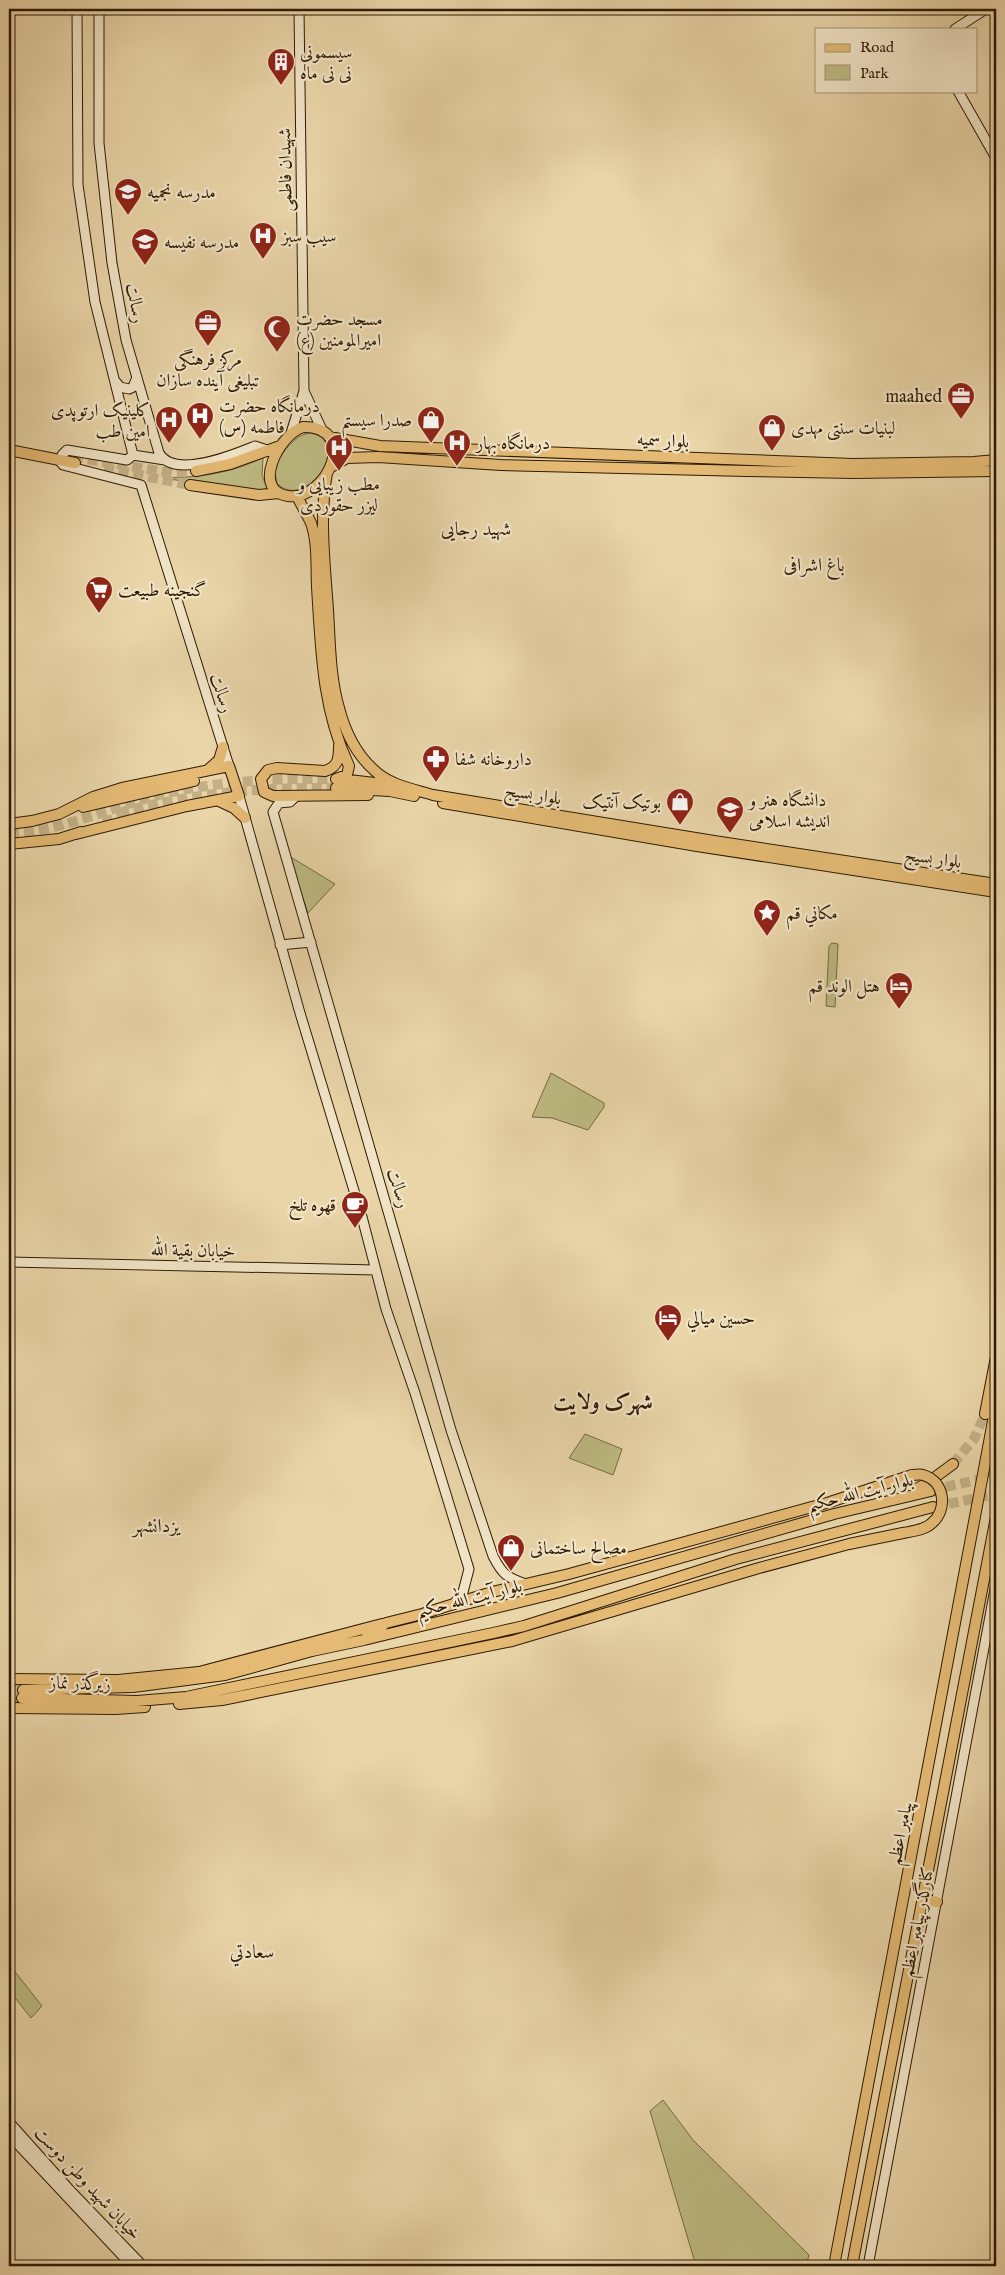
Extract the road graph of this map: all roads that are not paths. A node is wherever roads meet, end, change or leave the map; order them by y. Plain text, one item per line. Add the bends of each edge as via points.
1 (77, 9) edge
2 (99, 9) edge
3 (299, 9) edge
4 (986, 9) edge
5 (957, 28) edge
6 (959, 92) edge
7 (996, 158) edge
8 (137, 377) junction
9 (115, 380) junction
10 (304, 391) junction
11 (291, 433) junction
12 (326, 434) junction
13 (346, 441) junction
14 (9, 444) edge
15 (280, 446) junction
16 (9, 450) edge
17 (267, 450) junction
18 (133, 455) junction
19 (357, 457) junction
20 (60, 458) junction
21 (74, 460) tunnel mouth
22 (165, 460) junction
23 (996, 460) edge
24 (329, 470) junction
25 (196, 471) tunnel mouth
26 (996, 471) edge
27 (190, 485) tunnel mouth
28 (279, 493) junction
29 (297, 496) junction
30 (322, 516) junction
31 (311, 522) junction
32 (339, 745) junction
33 (223, 748) junction
34 (229, 766) junction
35 (206, 770) junction
36 (194, 781) dead end
37 (405, 791) junction
38 (239, 796) junction
39 (296, 796) junction
40 (219, 801) junction
41 (59, 814) junction
42 (245, 818) junction
43 (103, 822) tunnel mouth
44 (9, 824) edge
45 (76, 834) junction
46 (9, 844) edge
47 (996, 879) edge
48 (996, 884) edge
49 (978, 885) junction
50 (996, 892) edge
51 (996, 897) edge
52 (311, 942) junction
53 (280, 944) junction
54 (9, 1262) edge
55 (376, 1270) junction
56 (996, 1357) edge
57 (996, 1405) edge
58 (985, 1414) tunnel mouth
59 (953, 1464) tunnel mouth
60 (931, 1491) tunnel mouth
61 (897, 1498) junction
62 (933, 1507) tunnel mouth
63 (996, 1517) edge
64 (685, 1542) junction
65 (723, 1546) junction
66 (526, 1584) junction
67 (996, 1584) edge
68 (453, 1605) junction
69 (386, 1623) junction
70 (364, 1640) junction
71 (379, 1656) junction
72 (325, 1679) junction
73 (9, 1680) edge
74 (117, 1680) junction
75 (133, 1687) junction
76 (186, 1696) junction
77 (222, 1700) junction
78 (137, 1701) joint
79 (9, 1708) edge
80 (922, 1899) junction
81 (937, 1902) junction
82 (9, 2122) edge
83 (9, 2135) edge
84 (65, 2191) junction
85 (132, 2266) edge
86 (143, 2266) edge
87 (834, 2266) edge
88 (852, 2266) edge
89 (868, 2266) edge

1 - 9 main road via 78,185 95,302
2 - 8 main road, رسالت via 99,143 104,194 112,263 126,340
3 - 10 main road, شهیدان فاطمی
4 - 5 main road
6 - 7 main road
8 - 9 main road via 129,389 120,387
8 - 22 main road, رسالت via 159,453
9 - 18 main road
10 - 11 main road
10 - 12 main road
11 - 12 main road via 303,427 315,428
11 - 15 main road
12 - 13 main road, بلوار سمیه
12 - 24 main road via 334,446
13 - 19 main road via 341,443 340,450
13 - 23 main road, بلوار سمیه via 380,446 854,464
14 - 20 main road
15 - 17 main road
15 - 28 main road via 269,469
16 - 20 main road
17 - 22 main road via 255,446 218,460 186,465
17 - 25 main road via 230,464
18 - 20 main road via 127,460 67,450
18 - 22 main road
19 - 24 main road, بلوار سمیه via 347,458
19 - 26 main road, بلوار سمیه via 501,465 747,471
20 - 21 main road
20 - 33 main road, رسالت via 63,466 142,485
24 - 29 main road via 307,493
24 - 30 main road, بلوار بسیج
27 - 28 main road via 259,495
28 - 29 main road
29 - 31 main road
30 - 31 main road via 315,510
30 - 37 main road, بلوار بسیج via 331,662 338,706 348,734 365,760 375,771
31 - 32 main road via 322,667
32 - 37 main road via 349,771 336,784 381,783
32 - 39 main road via 339,758 331,769 272,768 262,776 261,786 267,794
33 - 34 main road, رسالت
33 - 35 main road via 219,760
34 - 35 main road
34 - 38 main road
35 - 41 main road via 122,788 93,797
36 - 41 main road
37 - 39 main road via 350,797
37 - 49 main road, بلوار بسیج
38 - 40 main road
38 - 42 main road
39 - 52 main road, رسالت via 290,802 279,803 273,812
40 - 42 main road
40 - 45 main road
41 - 44 main road
42 - 53 main road
43 - 45 main road
45 - 46 main road via 60,839
47 - 49 main road via 985,877
48 - 49 main road, بلوار بسیج
49 - 50 main road, بلوار بسیج
49 - 51 main road via 980,893
52 - 53 main road
52 - 66 main road, رسالت via 472,1495 500,1571 512,1580
53 - 55 main road
54 - 55 main road, خیابان بقیة الله
55 - 68 main road via 469,1569 462,1592
56 - 58 main road
57 - 87 main road, پیامبر اعظم
59 - 61 main road via 926,1484
60 - 61 main road, بلوار آیت الله حکیم
61 - 65 main road, بلوار آیت الله حکیم
62 - 71 main road, بلوار آیت الله حکیم via 736,1559 524,1626
63 - 80 main road, پیامبر اعظم
64 - 65 main road
64 - 66 main road
64 - 72 main road, bridge via 830,1502 912,1475 924,1475 934,1481 941,1492 940,1513 932,1524 920,1530 849,1544 759,1568 512,1641
65 - 70 main road, بلوار آیت الله حکیم
66 - 68 main road
67 - 81 main road, کنارگذر پیامبر اعظم
68 - 69 main road
69 - 70 main road
69 - 74 main road via 199,1672
70 - 75 main road, بلوار آیت الله حکیم via 312,1650 225,1675
71 - 72 main road via 370,1664 332,1674
71 - 76 main road, بلوار آیت الله حکیم
72 - 77 main road
73 - 74 main road
74 - 75 main road
75 - 78 main road, زیرگذر نماز via 22,1694
76 - 77 main road
76 - 78 main road, بلوار آیت الله حکیم
77 - 79 main road via 116,1709
80 - 81 main road
80 - 88 main road, پیامبر اعظم
81 - 89 main road, کنارگذر پیامبر اعظم
82 - 84 main road, خیابان شهید وطن دوست
83 - 84 main road, خیابان شهید وطن دوست
84 - 85 main road, خیابان شهید وطن دوست
84 - 86 main road, خیابان شهید وطن دوست

